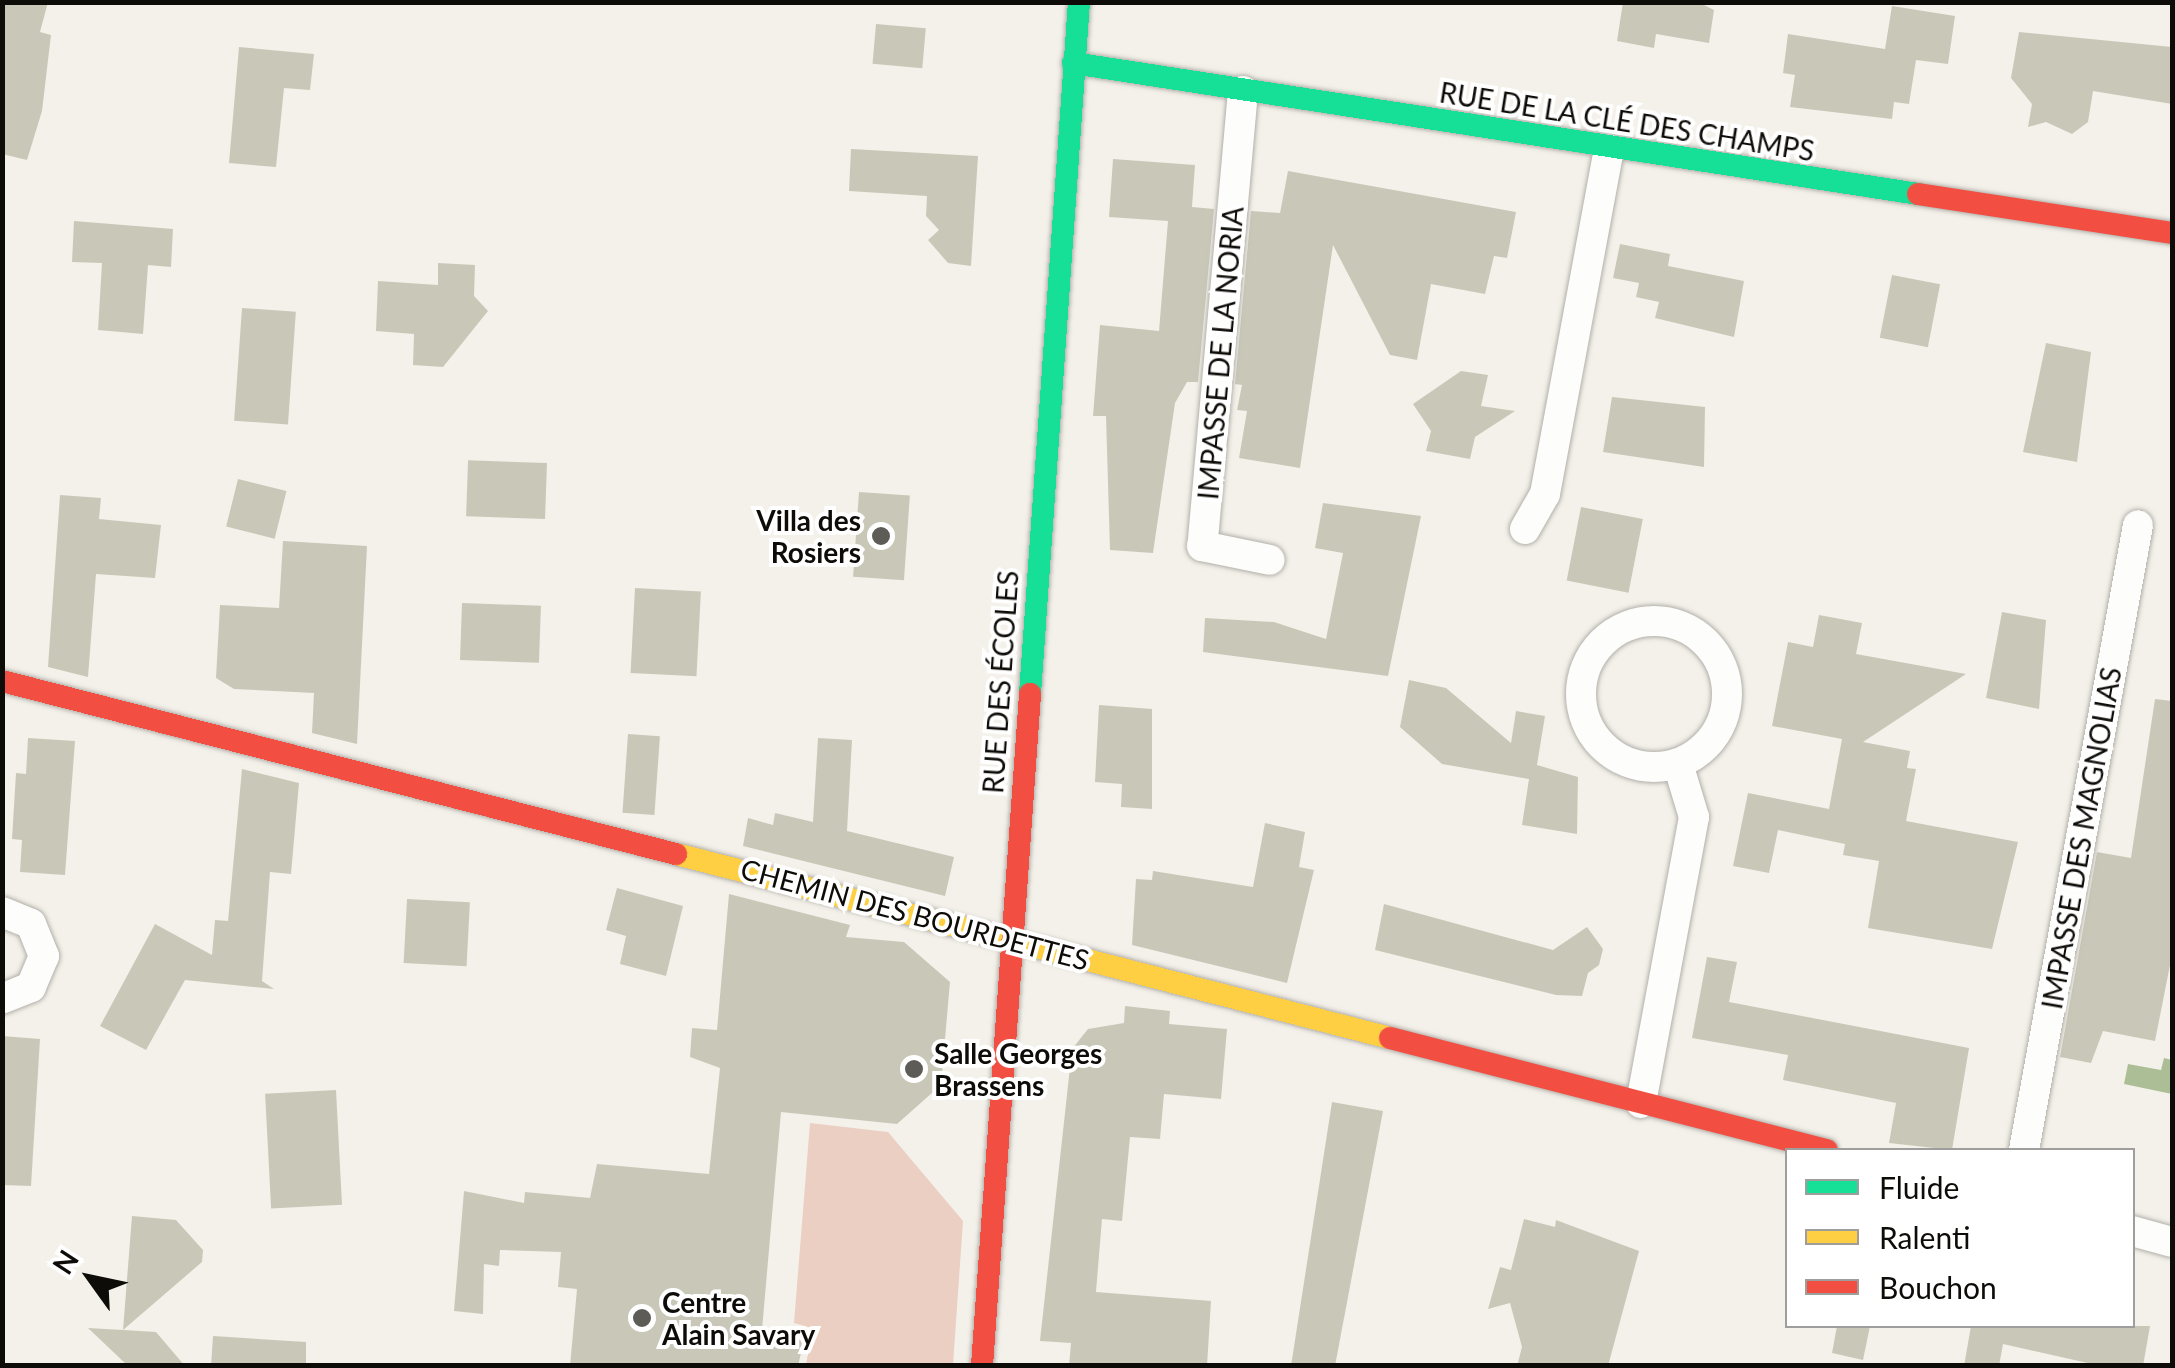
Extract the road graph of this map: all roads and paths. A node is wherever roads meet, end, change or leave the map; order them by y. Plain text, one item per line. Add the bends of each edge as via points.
1 (1079, 2) edge
2 (1073, 62) junction
3 (1243, 90) junction
4 (1609, 150) junction
5 (2172, 233) edge
6 (2138, 525) dead end
7 (1525, 529) dead end
8 (1270, 560) dead end
9 (2, 681) edge
10 (1678, 764) junction
11 (2, 912) edge
12 (1011, 944) junction
13 (2, 998) edge
14 (1641, 1103) junction
15 (1819, 1148) edge
16 (2024, 1148) edge
17 (2135, 1232) edge
18 (2172, 1242) edge
19 (982, 1366) edge

1 - 2 street, RUE DES ÉCOLES
2 - 3 street, RUE DE LA CLÉ DES CHAMPS
2 - 12 street, RUE DES ÉCOLES
3 - 4 street, RUE DE LA CLÉ DES CHAMPS
3 - 8 street, IMPASSE DE LA NORIA via 1202,546
4 - 5 street, RUE DE LA CLÉ DES CHAMPS
4 - 7 street via 1545,494
6 - 16 street, IMPASSE DES MAGNOLIAS
9 - 12 street, CHEMIN DES BOURDETTES via 864,896
10 - 10 street via 1716,733 1726,710 1724,674 1706,642 1687,628 1639,622 1598,646 1580,691 1583,714 1593,736 1620,759 1655,768
10 - 14 street via 1694,817
11 - 13 street via 32,924 44,956 31,987
12 - 14 street, CHEMIN DES BOURDETTES
12 - 19 street, RUE DES ÉCOLES
14 - 15 street, CHEMIN DES BOURDETTES
17 - 18 street

